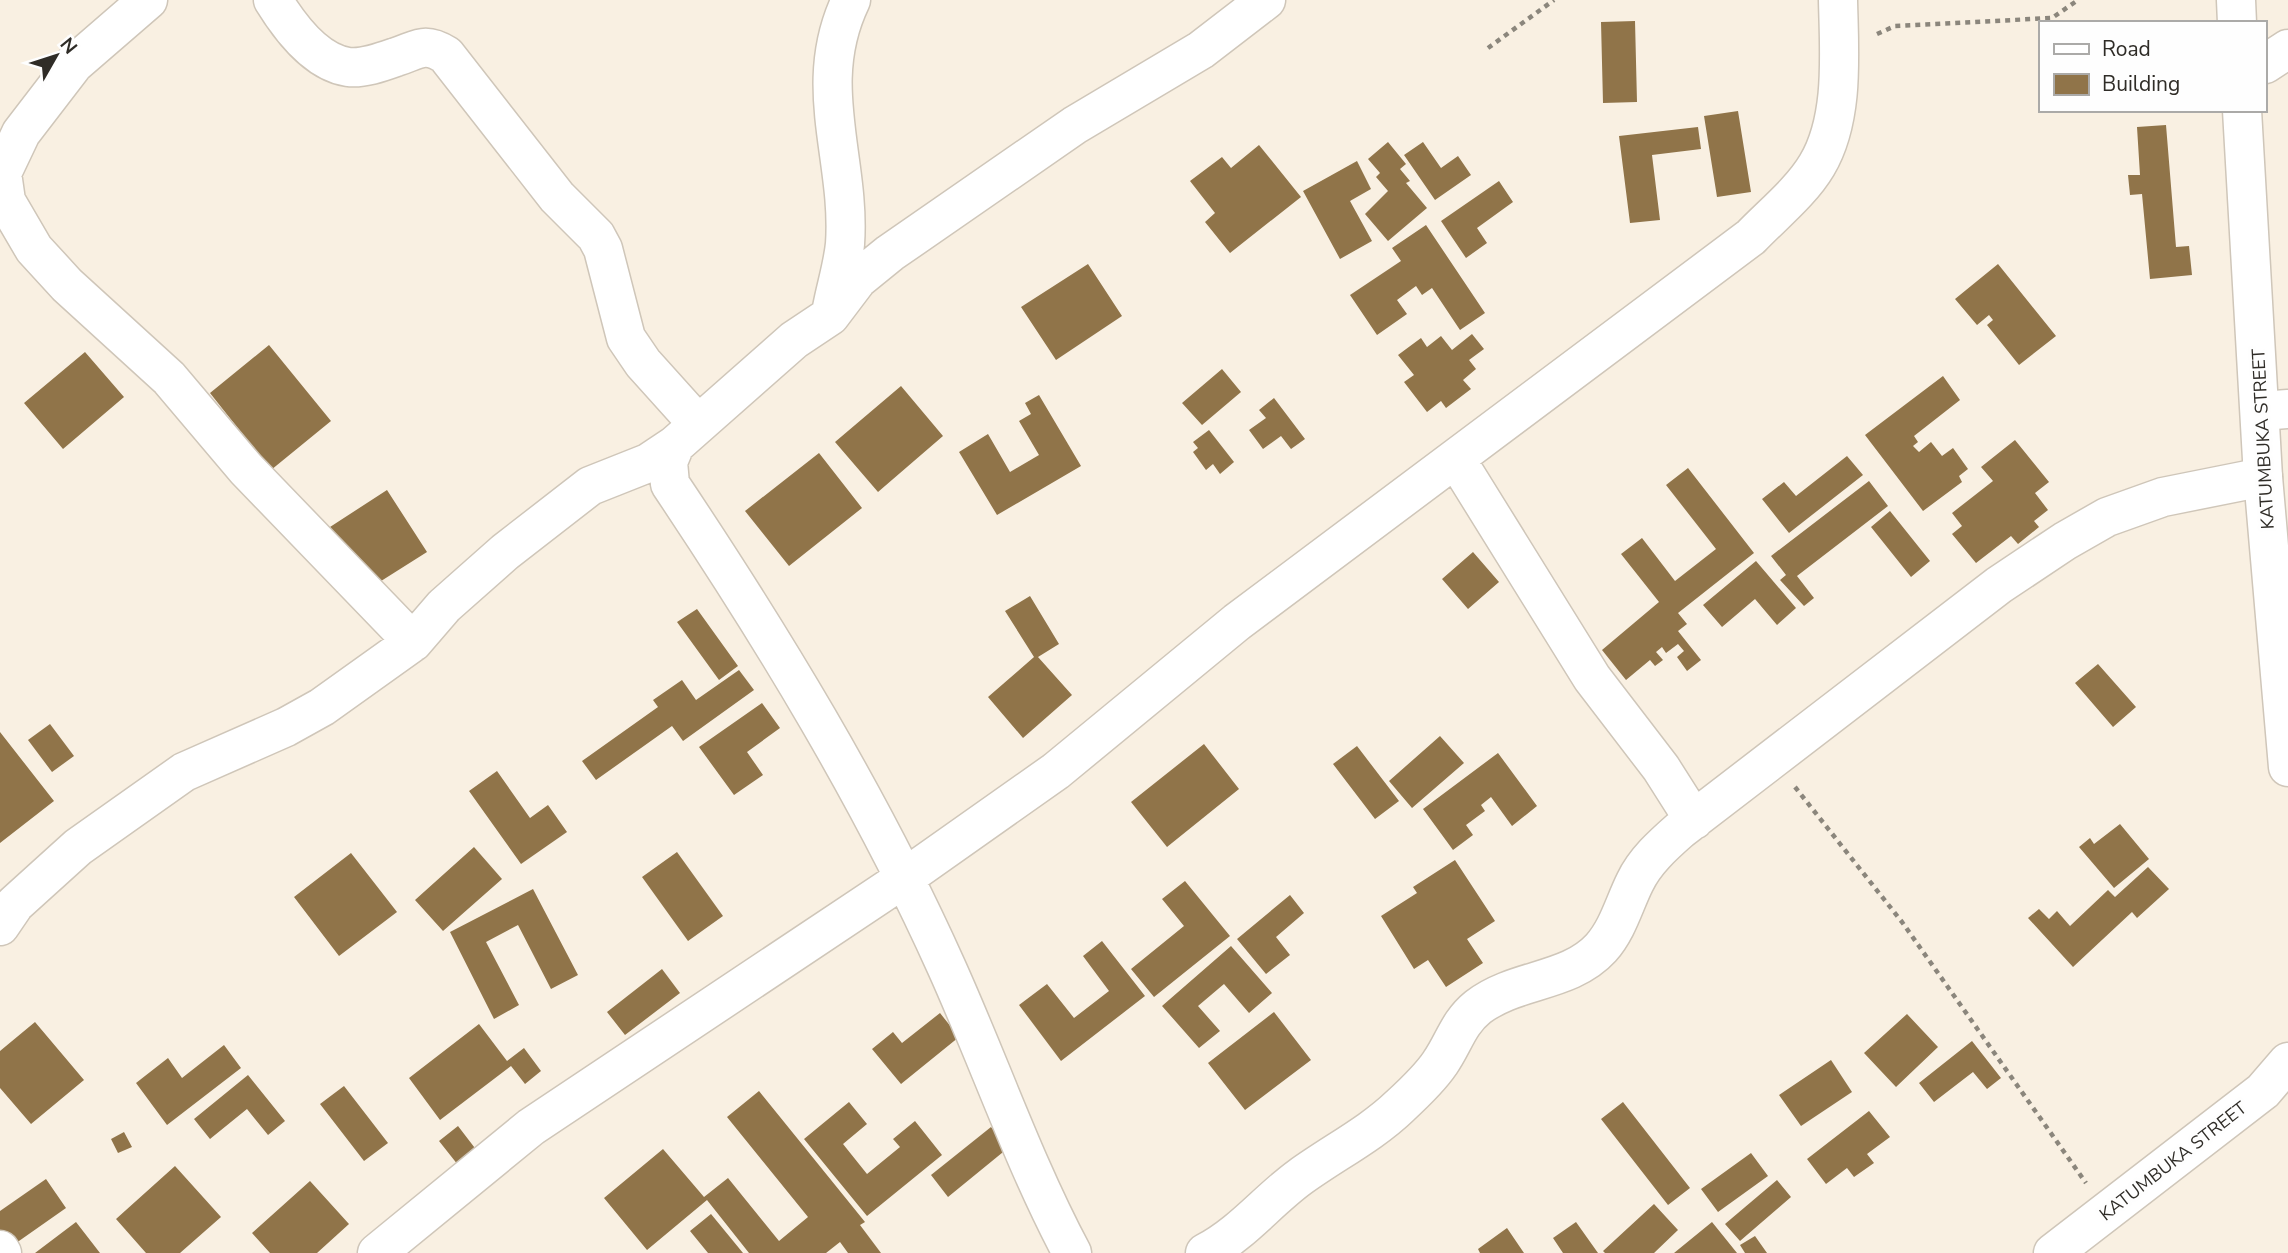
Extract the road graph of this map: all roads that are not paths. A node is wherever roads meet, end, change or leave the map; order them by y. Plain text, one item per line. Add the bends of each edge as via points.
1 (148, 0) edge
2 (273, 0) edge
3 (851, 0) edge
4 (1266, 0) edge
5 (1838, 0) edge
6 (2236, 0) edge
7 (2237, 21) edge
8 (2288, 49) edge
9 (2267, 63) edge
10 (2242, 112) edge
11 (17, 246) edge
12 (830, 316) junction
13 (2275, 410) edge
14 (686, 434) junction
15 (1456, 459) junction
16 (2263, 477) junction
17 (413, 642) junction
18 (2288, 767) edge
19 (1693, 820) junction
20 (903, 879) junction
21 (0, 926) edge
22 (2288, 1062) edge
23 (377, 1253) edge
24 (1072, 1253) edge
25 (1205, 1253) edge
26 (2053, 1253) edge

1 - 11 street via 74,64 21,134 2,173
2 - 14 street via 297,34 317,52 346,67 420,48 433,47 446,55 557,197 596,236 626,338
3 - 12 street via 835,43 832,77 845,245
4 - 12 street via 1201,50 1074,125 946,211 858,279
5 - 15 street via 1835,106 1825,150 1805,181 1751,237
6 - 7 street
8 - 9 street
10 - 13 street, KATUMBUKA STREET
11 - 17 street via 169,378 246,470
12 - 14 street via 794,340
13 - 16 street, KATUMBUKA STREET
14 - 17 street via 648,463 590,486 505,552 444,606
14 - 20 street via 668,462 670,484 793,674
15 - 19 street via 1592,678 1661,768
15 - 20 street via 1237,622 1056,771
16 - 18 street, KATUMBUKA STREET
16 - 19 street via 2163,496 2107,517 2065,541 1999,585
17 - 21 street via 322,707 184,772 78,847 15,904
19 - 25 street via 1646,863 1612,935 1594,956 1572,971 1533,980 1480,1005 1457,1028 1440,1063 1399,1108 1297,1178 1252,1220
20 - 23 street via 531,1127
20 - 24 street
22 - 26 street, KATUMBUKA STREET via 2263,1091

